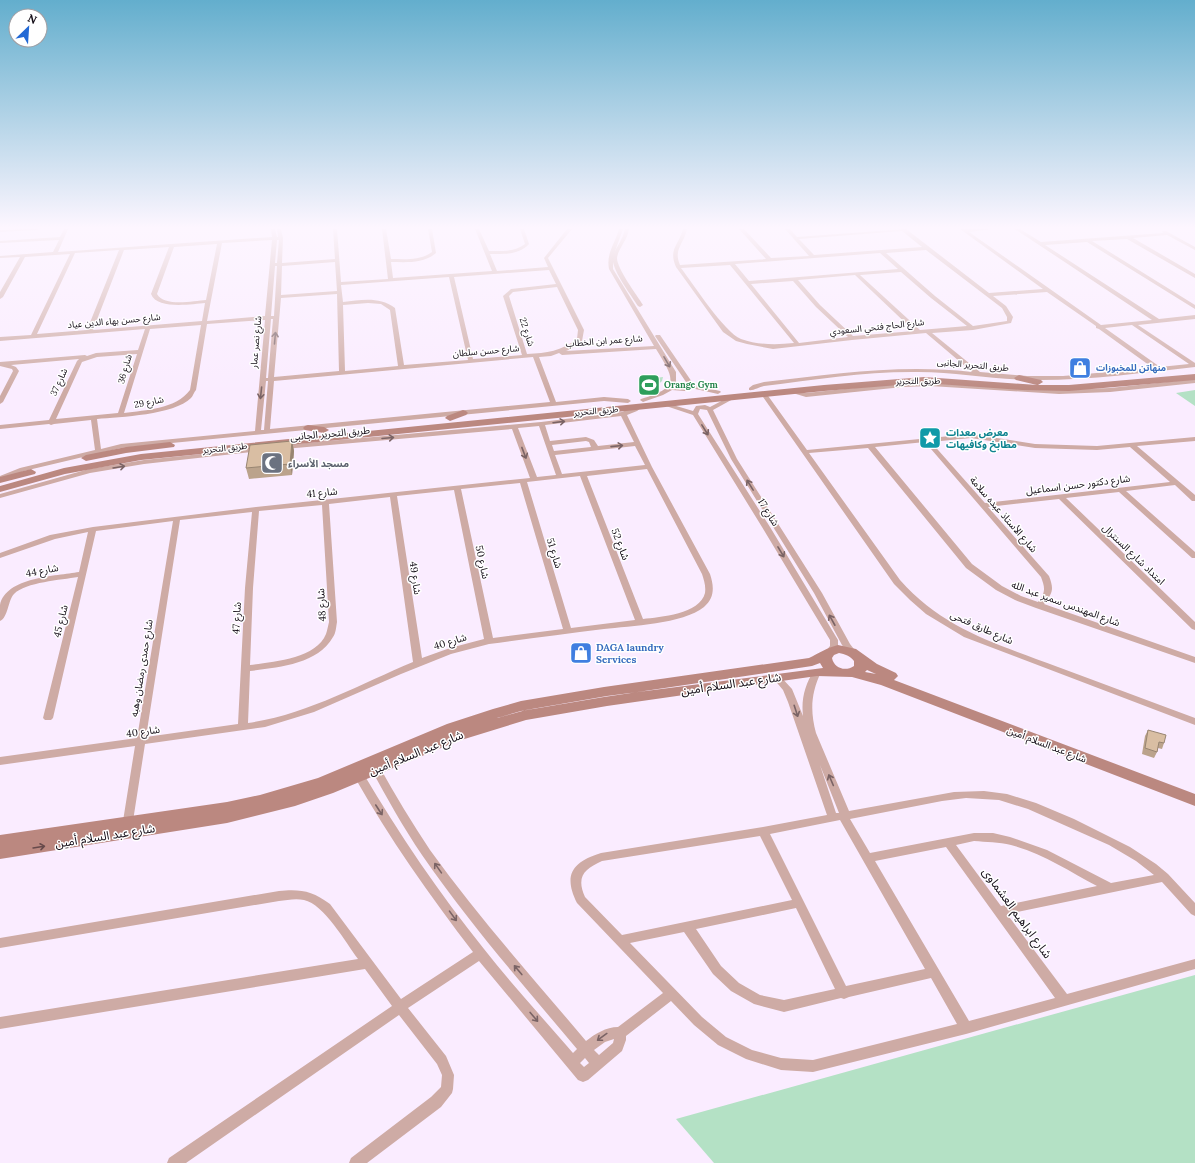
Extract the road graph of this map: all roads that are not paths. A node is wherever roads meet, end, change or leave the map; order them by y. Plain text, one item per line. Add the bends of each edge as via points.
1 (8, 283) edge
2 (57, 283) edge
3 (108, 283) edge
4 (158, 283) edge
5 (212, 283) edge
6 (270, 283) edge
7 (279, 283) edge
8 (348, 283) edge
9 (453, 283) edge
10 (621, 283) edge
11 (628, 283) edge
12 (690, 283) edge
13 (747, 283) edge
14 (798, 283) edge
15 (866, 283) edge
16 (917, 283) edge
17 (974, 283) edge
18 (1035, 283) edge
19 (1100, 283) edge
20 (1157, 283) edge
21 (338, 284) joint
22 (558, 285) joint
23 (1046, 291) junction
24 (340, 292) junction
25 (989, 295) junction
26 (0, 297) edge
27 (278, 297) junction
28 (208, 301) junction
29 (340, 304) junction
30 (1195, 307) edge
31 (277, 317) junction
32 (1195, 317) edge
33 (267, 318) junction
34 (1158, 321) junction
35 (204, 323) junction
36 (1132, 323) junction
37 (148, 327) junction
38 (1096, 327) junction
39 (973, 328) junction
40 (927, 331) junction
41 (89, 332) junction
42 (919, 332) junction
43 (33, 336) junction
44 (852, 338) junction
45 (0, 339) edge
46 (798, 345) junction
47 (658, 346) junction
48 (139, 352) junction
49 (551, 354) junction
50 (535, 355) junction
51 (525, 356) junction
52 (90, 357) junction
53 (470, 361) junction
54 (0, 364) edge
55 (1195, 366) edge
56 (401, 368) junction
57 (1159, 369) junction
58 (1150, 370) junction
59 (342, 373) junction
60 (979, 374) junction
61 (1120, 375) junction
62 (1195, 377) edge
63 (1018, 378) junction
64 (272, 379) junction
65 (262, 380) junction
66 (1195, 381) edge
67 (689, 382) junction
68 (1038, 382) junction
69 (843, 383) junction
70 (1110, 384) junction
71 (822, 385) junction
72 (671, 388) junction
73 (1134, 388) junction
74 (752, 389) junction
75 (788, 391) junction
76 (718, 392) junction
77 (764, 394) junction
78 (735, 397) junction
79 (0, 402) edge
80 (641, 403) junction
81 (662, 404) junction
82 (557, 409) junction
83 (710, 409) junction
84 (463, 413) junction
85 (623, 414) junction
86 (695, 414) junction
87 (120, 416) junction
88 (536, 417) junction
89 (450, 418) junction
90 (94, 419) junction
91 (51, 423) junction
92 (514, 426) junction
93 (0, 427) edge
94 (431, 427) junction
95 (308, 428) junction
96 (464, 431) junction
97 (267, 432) junction
98 (258, 433) junction
99 (322, 434) junction
100 (212, 439) junction
101 (926, 440) junction
102 (1194, 441) edge
103 (547, 443) junction
104 (638, 444) junction
105 (304, 445) junction
106 (870, 446) junction
107 (1133, 446) junction
108 (595, 448) junction
109 (160, 450) junction
110 (98, 451) junction
111 (804, 452) junction
112 (550, 453) junction
113 (125, 455) junction
114 (193, 457) junction
115 (649, 467) junction
116 (64, 471) junction
117 (583, 474) junction
118 (560, 477) junction
119 (0, 480) edge
120 (534, 480) junction
121 (523, 481) junction
122 (50, 482) junction
123 (1176, 483) junction
124 (458, 488) junction
125 (0, 489) edge
126 (1120, 489) junction
127 (393, 495) junction
128 (0, 496) edge
129 (1060, 496) junction
130 (1195, 499) edge
131 (325, 502) junction
132 (983, 505) junction
133 (256, 510) junction
134 (177, 518) junction
135 (94, 529) junction
136 (0, 556) edge
137 (1195, 556) edge
138 (83, 574) junction
139 (1039, 606) junction
140 (0, 618) edge
141 (640, 622) junction
142 (1195, 627) edge
143 (568, 631) junction
144 (489, 641) junction
145 (828, 654) junction
146 (856, 655) junction
147 (1195, 660) edge
148 (418, 664) junction
149 (245, 669) junction
150 (817, 672) junction
151 (836, 672) junction
152 (853, 673) junction
153 (777, 678) junction
154 (631, 693) junction
155 (605, 697) junction
156 (48, 718) dead end
157 (1195, 722) edge
158 (243, 728) junction
159 (807, 733) junction
160 (140, 742) junction
161 (1055, 743) junction
162 (0, 761) edge
163 (376, 769) junction
164 (359, 776) junction
165 (1195, 791) edge
166 (1195, 800) edge
167 (841, 817) junction
168 (128, 821) junction
169 (764, 831) junction
170 (0, 841) edge
171 (948, 842) junction
172 (0, 853) edge
173 (868, 858) junction
174 (1164, 877) junction
175 (1108, 887) junction
176 (799, 902) junction
177 (999, 911) junction
178 (1195, 911) edge
179 (687, 926) junction
180 (620, 940) junction
181 (0, 943) edge
182 (480, 954) junction
183 (368, 963) junction
184 (1195, 964) edge
185 (934, 972) junction
186 (672, 993) junction
187 (844, 994) junction
188 (1064, 1000) junction
189 (400, 1006) junction
190 (0, 1023) edge
191 (966, 1028) junction
192 (620, 1033) junction
193 (586, 1050) junction
194 (572, 1062) junction
195 (598, 1064) junction
196 (174, 1163) edge
197 (356, 1163) edge

1 - 26 street
2 - 43 street
3 - 41 street
4 - 28 street via 154,294 163,302
5 - 28 street, شارع 29
6 - 33 street, شارع نصر عمار
7 - 27 street, شارع نصر عمار
8 - 21 street
9 - 53 street
10 - 47 street
11 - 67 street
12 - 46 street, شارع الحاج فتحي السعودي via 730,336 760,346
13 - 46 street
14 - 44 street
15 - 42 street
16 - 39 street
17 - 25 street, شارع الحاج فتحي السعودي
18 - 23 street
19 - 34 street
20 - 30 street
21 - 24 street
22 - 49 street, شارع حسن سلطان via 582,335 576,344
22 - 51 street, شارع 22 via 511,291 506,296
23 - 25 street
23 - 38 street
24 - 27 street
24 - 29 street
25 - 39 street, شارع الحاج فتحي السعودي via 1008,312 1009,322
27 - 31 street, شارع نصر عمار
28 - 35 street, شارع 29
29 - 56 street via 373,302 393,309
29 - 59 street
31 - 33 street, شارع حسن بهاء الدين عياد
64 -> 31 street, شارع نصر عمار
32 - 34 street
33 - 35 street, شارع حسن بهاء الدين عياد
33 - 65 street, شارع نصر عمار
34 - 36 street
35 - 37 street, شارع حسن بهاء الدين عياد
35 - 87 street, شارع 29 via 192,390 188,397 160,410
36 - 38 street
36 - 55 street
37 - 41 street, شارع حسن بهاء الدين عياد
37 - 48 street, شارع 36
38 - 57 street
38 - 58 street
39 - 40 street, شارع الحاج فتحي السعودي
40 - 42 street, شارع الحاج فتحي السعودي
40 - 60 street
41 - 43 street, شارع حسن بهاء الدين عياد
42 - 44 street, شارع الحاج فتحي السعودي
43 - 45 street, شارع حسن بهاء الدين عياد
44 - 46 street, شارع الحاج فتحي السعودي
47 - 49 street, شارع عمر ابن الخطاب
47 -> 72 street via 673,372 674,383
48 - 52 street
48 - 87 street, شارع 36
49 - 50 street, شارع حسن سلطان
50 - 51 street, شارع حسن سلطان
50 - 82 street
51 - 53 street, شارع حسن سلطان
52 - 54 street
52 - 91 street, شارع 37 via 77,364
53 - 56 street, شارع حسن سلطان
54 - 79 street via 16,371
55 - 57 street, طريق التحرير الجانبى
55 - 61 street, طريق التحرير
56 - 59 street, شارع حسن سلطان
57 - 58 street, طريق التحرير الجانبى
58 - 61 street, طريق التحرير الجانبى
59 - 64 street, شارع حسن سلطان
60 - 63 street, طريق التحرير الجانبى
60 - 74 street, طريق التحرير الجانبى via 938,370 897,371 764,384
61 - 63 street, طريق التحرير الجانبى
61 - 68 street, طريق التحرير
62 - 70 street, طريق التحرير
63 - 68 street
64 - 65 street, شارع حسن سلطان
64 - 97 street, شارع نصر عمار
65 -> 98 street, شارع نصر عمار
66 - 73 street
67 - 72 street via 686,389
67 - 76 street via 692,386
68 - 69 street, طريق التحرير via 923,374
69 - 70 street, طريق التحرير via 924,380 1038,388
69 - 71 street, طريق التحرير
70 - 73 street
71 - 74 street, طريق التحرير
71 - 75 street, طريق التحرير
72 - 80 street
73 - 75 street via 1051,392 930,384 806,395
74 - 76 street, طريق التحرير
75 - 77 street, طريق التحرير
76 - 80 street, طريق التحرير
77 - 78 street, طريق التحرير
77 - 111 street, شارع طارق فتحى
78 - 81 street, طريق التحرير
78 - 83 street
80 - 81 street, طريق التحرير
80 - 82 street, طريق التحرير
80 - 82 street, طريق التحرير via 628,401
80 - 85 street, طريق التحرير الجانبى via 634,410
81 - 86 street
82 - 84 street, طريق التحرير الجانبى
82 - 88 street, طريق التحرير
83 - 86 street via 698,407
146 -> 83 street, شارع 17 via 846,645 818,593 734,459
84 - 89 street
84 - 95 street, طريق التحرير الجانبى
88 -> 85 street, طريق التحرير الجانبى
85 - 104 street, شارع 40
86 -> 145 street, شارع 17 via 834,640
87 - 90 street, شارع 29
88 - 89 street, طريق التحرير
88 - 92 street, طريق التحرير الجانبى
88 - 94 street, طريق التحرير
88 - 103 street
89 - 99 street, طريق التحرير
90 - 91 street, شارع 29
90 - 110 street
91 - 93 street, شارع 29
92 - 96 street, طريق التحرير الجانبى
92 -> 120 street
94 - 96 street
94 - 99 street, طريق التحرير
95 - 97 street, طريق التحرير الجانبى
95 - 99 street
105 -> 96 street, طريق التحرير الجانبى
97 - 98 street, طريق التحرير الجانبى
98 - 100 street, طريق التحرير الجانبى
99 - 100 street, طريق التحرير
99 - 105 street
99 - 109 street, طريق التحرير
100 - 109 street, طريق التحرير
100 - 110 street, طريق التحرير الجانبى via 121,446
101 - 106 street
101 - 107 street via 971,436 1035,446
101 - 132 street, شارع الأستاذ عبده سلامة
102 - 107 street
103 - 108 street via 586,439 592,441
103 - 112 street
108 -> 104 street
104 - 115 street, شارع 40
105 - 114 street, طريق التحرير الجانبى
106 - 111 street
106 - 139 street, شارع المهندس سمير عبد الله via 969,566 999,588
107 - 123 street
108 - 112 street
109 - 113 street, طريق التحرير
109 - 114 street
110 - 119 street, طريق التحرير الجانبى via 22,469
111 - 157 street, شارع طارق فتحى via 896,582 909,597 945,624 974,638
112 - 118 street
113 - 116 street, طريق التحرير
113 - 119 street, طريق التحرير via 94,456
122 -> 114 street, طريق التحرير الجانبى via 90,471
115 - 117 street, شارع 41
115 - 141 street, شارع 40 via 710,585 708,596 700,606 687,614
116 - 122 street
116 - 125 street, طريق التحرير
117 - 118 street, شارع 41
117 - 141 street, شارع 52
118 - 120 street, شارع 41
120 - 121 street, شارع 41
121 - 124 street, شارع 41
121 - 143 street, شارع 51
122 - 128 street, طريق التحرير الجانبى
123 - 126 street, شارع دكتور حسن اسماعيل
123 - 130 street
124 - 127 street, شارع 41
124 - 144 street, شارع 50
126 - 129 street, شارع دكتور حسن اسماعيل
126 - 137 street
127 - 131 street, شارع 41
127 - 148 street, شارع 49
129 - 132 street, شارع دكتور حسن اسماعيل
129 - 142 street, امتداد شارع السنترال
131 - 133 street, شارع 41
131 - 149 street, شارع 48 via 333,630 322,646 301,658
132 - 139 street, شارع الأستاذ عبده سلامة via 1045,576 1049,587 1046,597
133 - 134 street, شارع 41
133 - 149 street, شارع 47
134 - 135 street, شارع 41
134 - 160 street, شارع حمدى رمضان وهبه
135 - 136 street, شارع 41 via 53,537
135 - 138 street, شارع 45
138 - 140 street, شارع 44 via 16,588 8,597
138 - 156 street, شارع 45
139 - 147 street, شارع المهندس سمير عبد الله
141 - 143 street, شارع 40
143 - 144 street, شارع 40
144 - 148 street, شارع 40 via 441,654
145 - 146 street via 843,650
145 - 151 street via 825,662
145 - 154 street, شارع عبد السلام أمين via 812,662
146 - 152 street via 862,664 858,671
146 - 161 street, شارع عبد السلام أمين via 882,672
148 - 158 street, شارع 40 via 307,711
149 - 158 street, شارع 47
150 - 151 street, شارع عبد السلام أمين
150 - 153 street, شارع عبد السلام أمين
150 - 159 street via 809,688 806,706
151 - 152 street
152 - 161 street, شارع عبد السلام أمين via 885,681
153 - 154 street, شارع عبد السلام أمين
153 -> 159 street via 786,689
154 - 155 street, شارع عبد السلام أمين
155 - 163 street, شارع عبد السلام أمين via 495,723 453,737
155 - 168 street, شارع عبد السلام أمين via 521,706 475,720 323,782 266,799 227,808
158 - 160 street, شارع 40
159 - 167 street
160 - 162 street, شارع 40
160 - 168 street, شارع حمدى رمضان وهبه
161 - 165 street, شارع عبد السلام أمين
161 - 166 street, شارع عبد السلام أمين
163 - 164 street, شارع عبد السلام أمين
193 -> 163 street via 489,936 452,888 398,808
172 -> 164 street, شارع عبد السلام أمين via 227,817 302,798
164 -> 182 street via 402,844
167 - 169 street
167 - 173 street
167 - 174 street via 942,797 966,794 991,795 1023,803 1108,839
168 - 170 street, شارع عبد السلام أمين
169 - 176 street
169 - 180 street via 614,854 589,861 580,869 575,879 575,890 581,900
171 - 173 street
171 - 175 street via 974,837 1006,838 1040,850
171 - 177 street, شارع ابراهيم العشماوى
173 - 185 street
174 - 175 street
174 - 178 street
175 - 177 street
176 - 179 street
176 - 187 street
177 - 188 street, شارع ابراهيم العشماوى
179 - 180 street
179 - 187 street via 717,970 735,987 758,1000 784,1006
180 - 186 street
181 - 183 street via 297,894 314,897 326,907
182 - 189 street
182 -> 194 street
183 - 189 street
183 - 190 street
184 - 188 street
185 - 187 street
185 - 191 street
186 - 191 street via 698,1021 722,1041 750,1056 781,1064 813,1066
186 - 192 street
188 - 191 street
189 - 196 street
189 - 197 street via 442,1060 448,1075 447,1089 436,1102
192 -> 193 street via 606,1034
192 - 195 street via 618,1047
193 - 194 street
193 - 195 street
194 - 195 street via 583,1076

